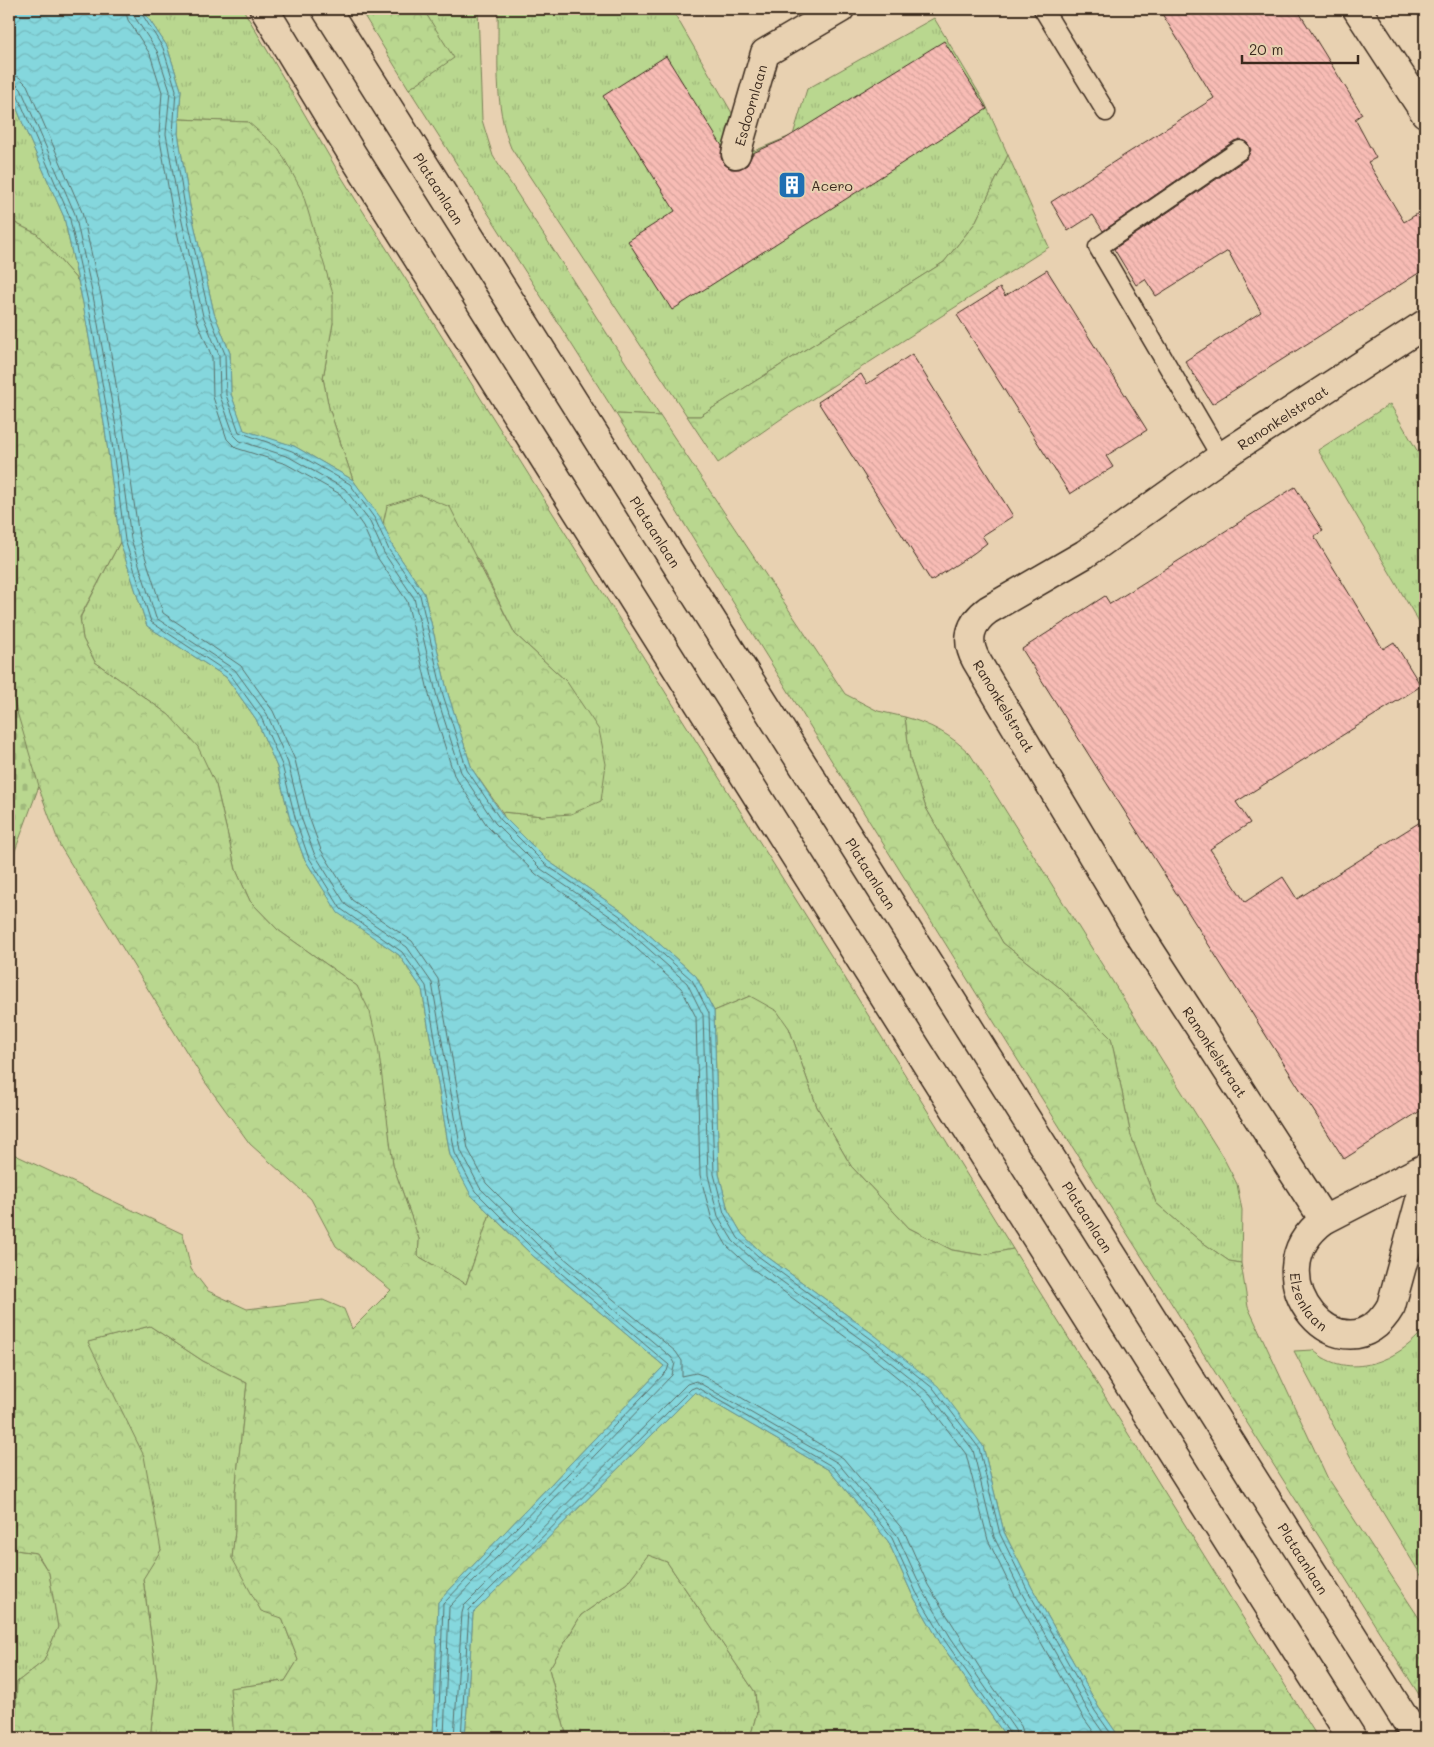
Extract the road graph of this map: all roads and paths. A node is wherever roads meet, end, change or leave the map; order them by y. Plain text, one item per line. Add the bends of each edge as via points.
1 (264, 9) edge
2 (326, 9) edge
3 (840, 9) edge
4 (1043, 9) edge
5 (1357, 9) edge
6 (1106, 112) dead end
7 (1425, 113) edge
8 (1240, 150) dead end
9 (736, 154) dead end
10 (1425, 324) edge
11 (1221, 457) junction
12 (1425, 1168) edge
13 (1425, 1182) edge
14 (1324, 1220) junction
15 (1352, 1738) edge
16 (1417, 1738) edge

1 - 15 main road via 357,162
2 - 16 main road, Plataanlaan
3 - 9 main road, Esdoornlaan via 765,53
4 - 6 lane
5 - 7 main road
8 - 11 lane via 1098,247
10 - 11 main road, Ranonkelstraat
11 - 14 main road, Ranonkelstraat via 1085,554 980,615 970,630 969,640 973,656 1138,932
12 - 14 main road, Elzenlaan
13 - 14 main road, Elzenlaan via 1391,1306 1384,1318 1363,1332 1350,1335 1326,1329 1309,1312 1298,1289 1296,1272 1303,1243 1311,1230

